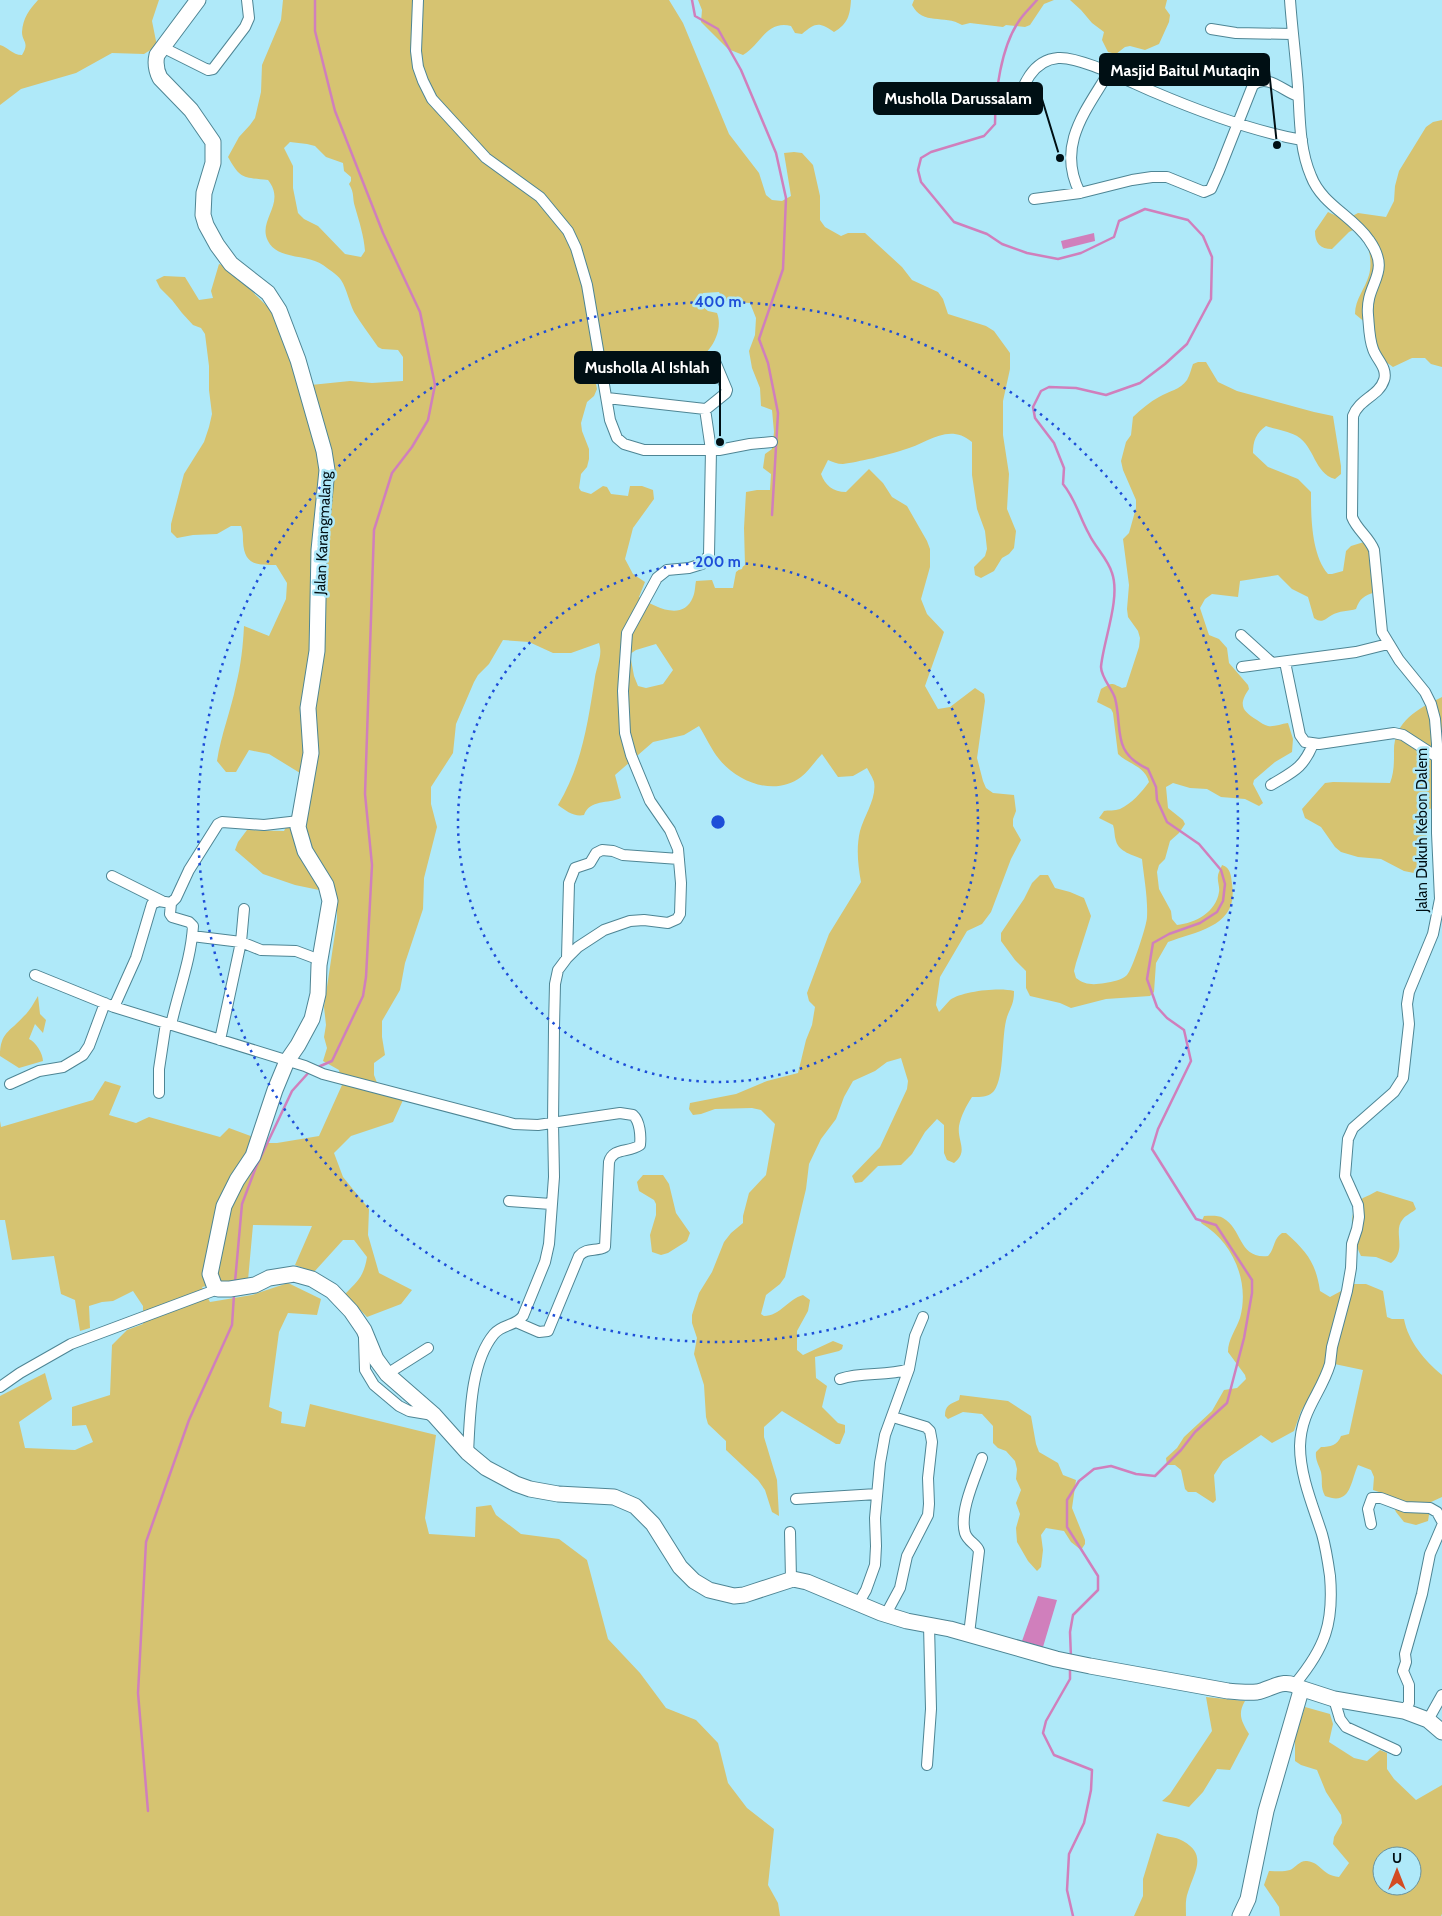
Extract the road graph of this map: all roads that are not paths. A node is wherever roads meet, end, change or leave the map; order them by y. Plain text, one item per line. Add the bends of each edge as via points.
1 (198, 0) edge
2 (247, 0) edge
3 (418, 0) edge
4 (1290, 0) edge
5 (1211, 29) dead end
6 (1292, 34) junction
7 (162, 47) junction
8 (1109, 72) junction
9 (1298, 96) junction
10 (1018, 108) dead end
11 (1237, 124) junction
12 (1302, 140) junction
13 (1080, 193) junction
14 (1034, 199) dead end
15 (714, 359) dead end
16 (607, 398) junction
17 (705, 410) junction
18 (772, 442) dead end
19 (711, 450) junction
20 (1241, 635) dead end
21 (1388, 644) junction
22 (1286, 662) junction
23 (1272, 664) junction
24 (1242, 667) dead end
25 (1313, 744) junction
26 (1437, 757) junction
27 (1270, 785) dead end
28 (299, 821) junction
29 (679, 858) junction
30 (112, 876) dead end
31 (167, 903) junction
32 (244, 909) dead end
33 (192, 936) junction
34 (241, 942) junction
35 (567, 958) junction
36 (320, 960) junction
37 (35, 975) dead end
38 (109, 1005) junction
39 (168, 1024) junction
40 (220, 1040) junction
41 (287, 1061) junction
42 (10, 1084) dead end
43 (159, 1093) dead end
44 (553, 1123) junction
45 (509, 1201) dead end
46 (551, 1204) junction
47 (230, 1288) junction
48 (923, 1317) dead end
49 (516, 1322) junction
50 (364, 1330) junction
51 (428, 1348) dead end
52 (909, 1368) junction
53 (388, 1374) junction
54 (840, 1379) dead end
55 (0, 1387) edge
56 (434, 1415) junction
57 (893, 1416) junction
58 (468, 1453) junction
59 (982, 1458) dead end
60 (877, 1494) junction
61 (796, 1499) dead end
62 (1442, 1521) edge
63 (1371, 1524) dead end
64 (1442, 1526) edge
65 (790, 1532) dead end
66 (790, 1579) junction
67 (858, 1604) junction
68 (886, 1614) junction
69 (929, 1625) junction
70 (968, 1634) junction
71 (1297, 1686) junction
72 (1442, 1695) edge
73 (1334, 1699) junction
74 (1404, 1711) junction
75 (1428, 1720) junction
76 (1442, 1732) edge
77 (1396, 1750) dead end
78 (927, 1765) dead end
79 (1240, 1916) edge

1 - 7 street, Jalan Karangmalang
2 - 7 street via 249,18 213,69 208,70
3 - 16 street via 418,67 432,99 486,158 540,197 568,231 587,285
4 - 6 street, Jalan Dukuh Kebon Dalem
5 - 6 street via 1249,34
6 - 9 street, Jalan Dukuh Kebon Dalem
7 - 28 street, Jalan Karangmalang via 156,60 160,78 191,110 213,142 214,163 204,193 206,225 227,260 268,293 279,310 298,360 326,460 326,498 319,550 317,651 308,708 311,753
8 - 10 street via 1070,59 1053,59 1030,75
8 - 11 street
8 - 13 street via 1078,125 1072,143 1072,176
9 - 11 street via 1266,80 1258,82 1250,92
9 - 12 street, Jalan Dukuh Kebon Dalem
11 - 12 street
11 - 13 street via 1208,191 1166,177 1152,177
12 - 21 street, Jalan Dukuh Kebon Dalem via 1309,171 1319,191 1364,232 1379,258 1379,274 1370,295 1368,314 1372,348 1385,376 1382,385 1358,405 1353,416 1351,508 1354,523 1374,550 1381,628
13 - 14 street
15 - 17 street via 727,390
16 - 17 street
16 - 19 street via 613,430 624,444 656,451
17 - 19 street
18 - 19 street
19 - 29 street via 709,555 702,564 667,570 656,578 627,633 625,654 625,733 630,755 650,801 670,830
20 - 23 street
21 - 22 street
21 - 26 street, Jalan Dukuh Kebon Dalem via 1431,704
22 - 23 street
22 - 25 street via 1300,736
23 - 24 street
25 - 26 street via 1394,733
25 - 27 street via 1305,762
26 - 71 street, Jalan Dukuh Kebon Dalem via 1438,916 1409,992 1403,1078 1394,1092 1353,1128 1348,1138 1345,1176 1359,1211 1352,1244 1352,1268 1327,1373 1310,1404 1301,1431 1301,1457 1324,1543 1332,1596 1325,1637
28 - 31 street via 264,825 218,824 189,870 176,898
28 - 36 street, Jalan Karangmalang via 305,851 330,894
29 - 35 street via 680,914 677,919 668,923 644,920 619,924 578,947
29 - 35 street via 602,850 590,863 575,868 569,883
30 - 31 street
31 - 33 street via 172,917 192,924
31 - 38 street via 152,904 136,958
32 - 34 street
33 - 34 street
33 - 39 street
34 - 36 street via 261,950 296,950
34 - 40 street
35 - 44 street via 558,970 555,984
36 - 41 street, Jalan Karangmalang via 318,994 312,1019
37 - 38 street
38 - 39 street
38 - 42 street via 83,1055 63,1067 39,1071
39 - 40 street
39 - 43 street
40 - 41 street
41 - 44 street via 323,1074 514,1124
41 - 47 street, Jalan Karangmalang via 253,1156 224,1206 210,1274 214,1285
44 - 46 street
44 - 49 street via 620,1113 633,1115 638,1122 640,1143 636,1148 622,1150 610,1158 605,1247 587,1250 579,1256 550,1329 542,1333
45 - 46 street
46 - 49 street via 545,1262 523,1316
47 - 50 street via 254,1285 283,1275 304,1277 332,1291
47 - 55 street via 71,1344
48 - 52 street via 915,1336
49 - 58 street via 493,1335 480,1363 471,1409
50 - 53 street via 376,1359
50 - 56 street via 365,1370 374,1385 398,1406
51 - 53 street
52 - 54 street via 888,1374 853,1374
52 - 57 street
53 - 56 street
56 - 58 street
57 - 60 street via 885,1435
57 - 68 street via 926,1427 932,1442 928,1515 906,1556 900,1588
58 - 66 street via 486,1468 530,1489 614,1497 635,1506 653,1524 680,1567 709,1590 744,1595
59 - 70 street via 968,1497 965,1520 967,1538 979,1551
60 - 61 street
60 - 67 street via 875,1565
62 - 63 street via 1430,1508 1405,1507 1372,1498 1368,1509
64 - 74 street via 1430,1554 1406,1654 1404,1671 1409,1685 1409,1703
65 - 66 street
66 - 67 street via 807,1582
67 - 68 street
68 - 69 street
69 - 70 street
69 - 78 street via 931,1709
70 - 71 street via 1056,1659 1228,1691 1249,1693 1283,1683
71 - 73 street
71 - 79 street via 1300,1694 1266,1811 1248,1899
72 - 75 street
73 - 74 street
73 - 77 street via 1346,1727
74 - 75 street
75 - 76 street

